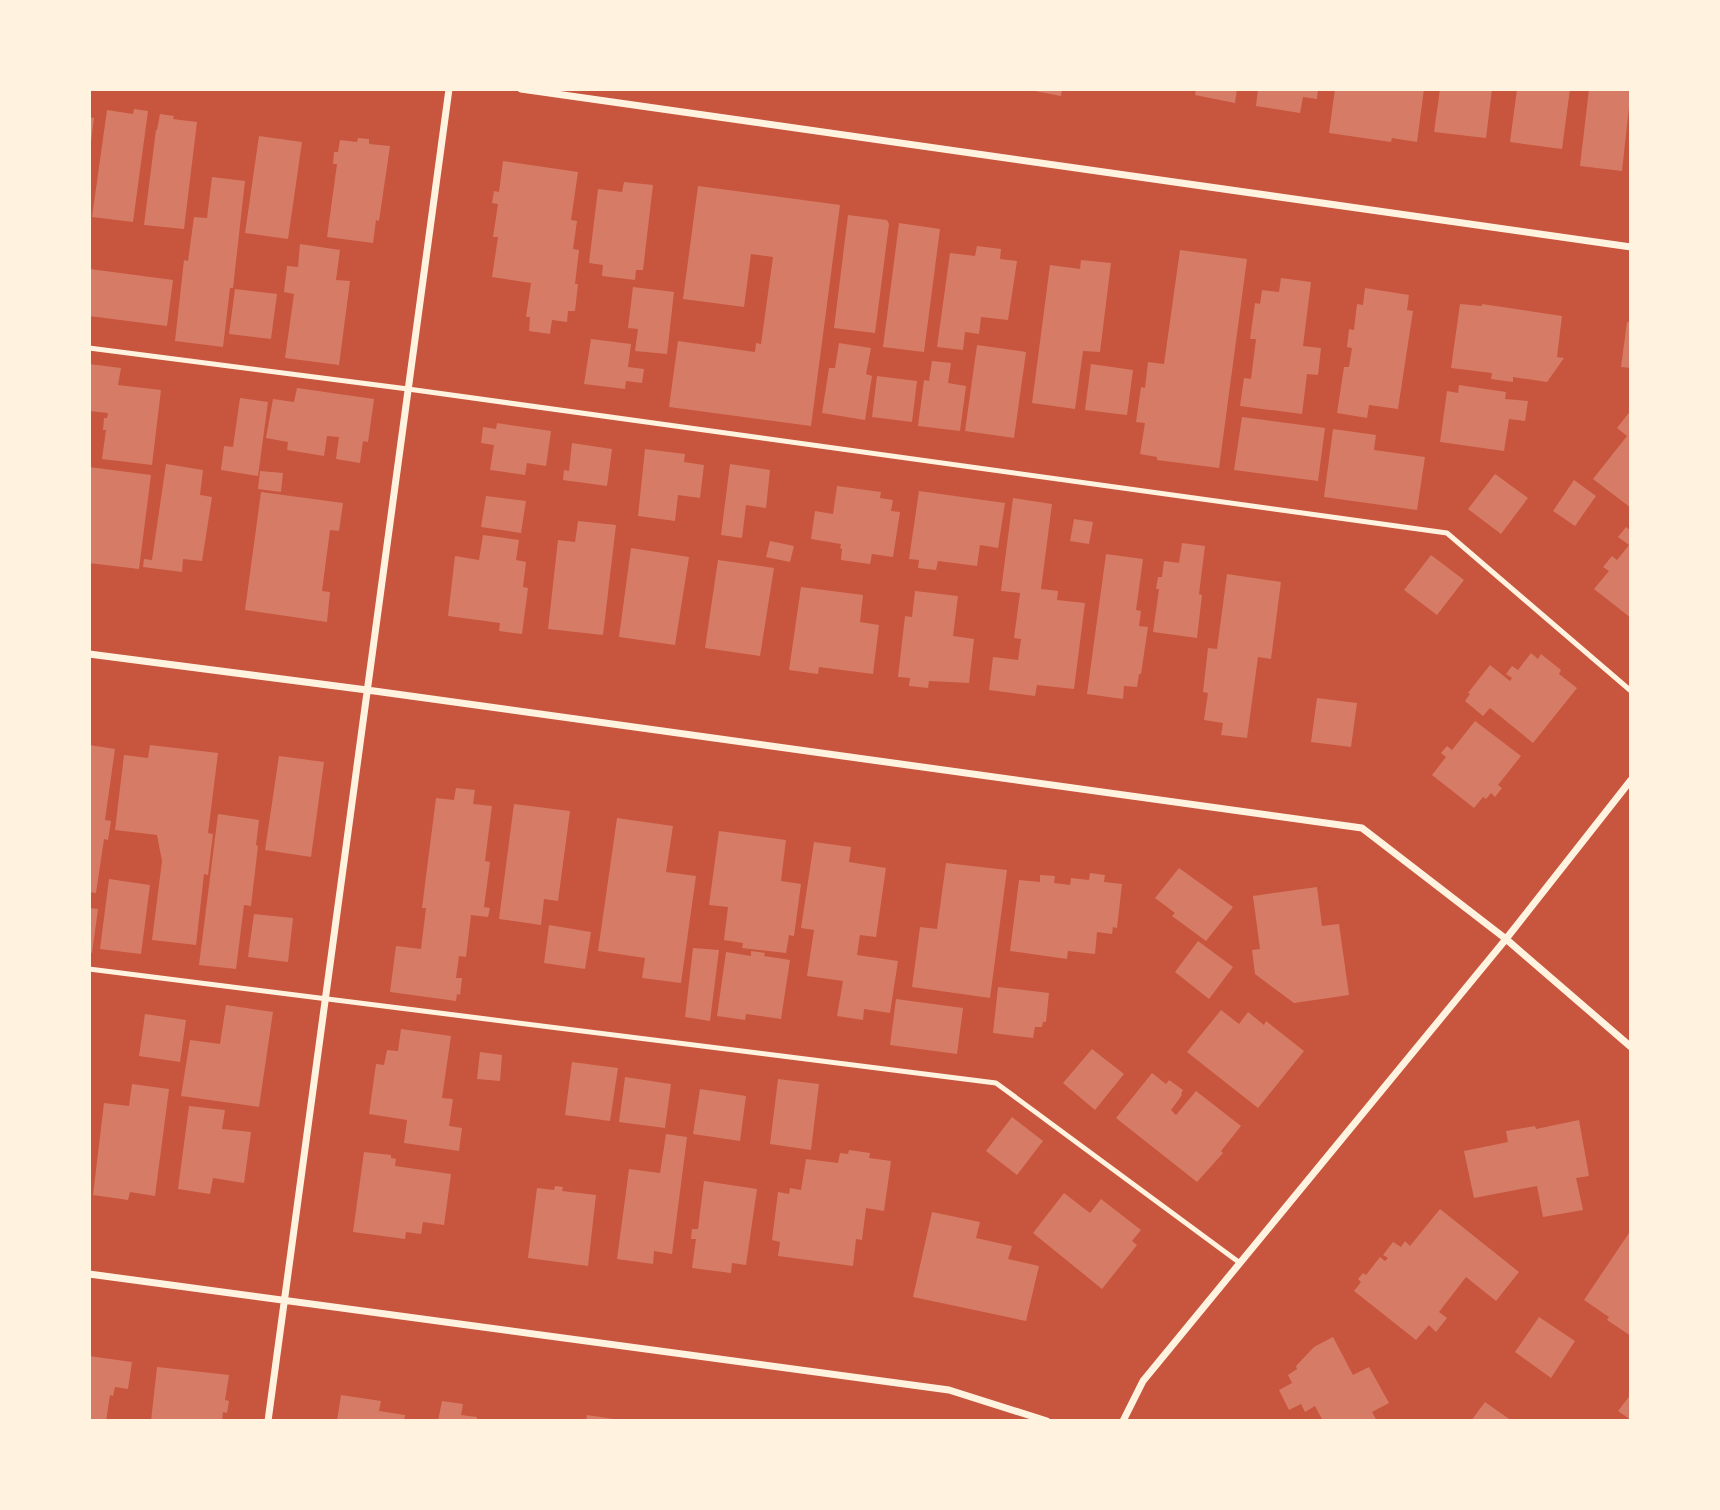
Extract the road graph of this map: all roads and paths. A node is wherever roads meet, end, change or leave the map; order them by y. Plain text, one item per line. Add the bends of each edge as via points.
1 (449, 89) edge
2 (521, 89) edge
3 (1631, 247) edge
4 (89, 348) edge
5 (408, 389) junction
6 (89, 654) edge
7 (367, 690) junction
8 (1631, 691) edge
9 (1631, 780) edge
10 (1506, 939) junction
11 (89, 968) edge
12 (325, 999) junction
13 (1631, 1047) edge
14 (1240, 1263) junction
15 (89, 1274) edge
16 (285, 1302) junction
17 (268, 1421) edge
18 (1047, 1421) edge
19 (1123, 1421) edge

1 - 5 street
2 - 3 street
4 - 5 lane
5 - 7 street
5 - 8 lane via 1447,533
6 - 7 street
7 - 10 street via 1362,828
7 - 12 street
9 - 10 street
10 - 13 street
10 - 14 street
11 - 12 lane
12 - 14 lane via 996,1083
12 - 16 street
14 - 19 street via 1143,1381
15 - 16 street
16 - 17 street
16 - 18 street via 949,1390

